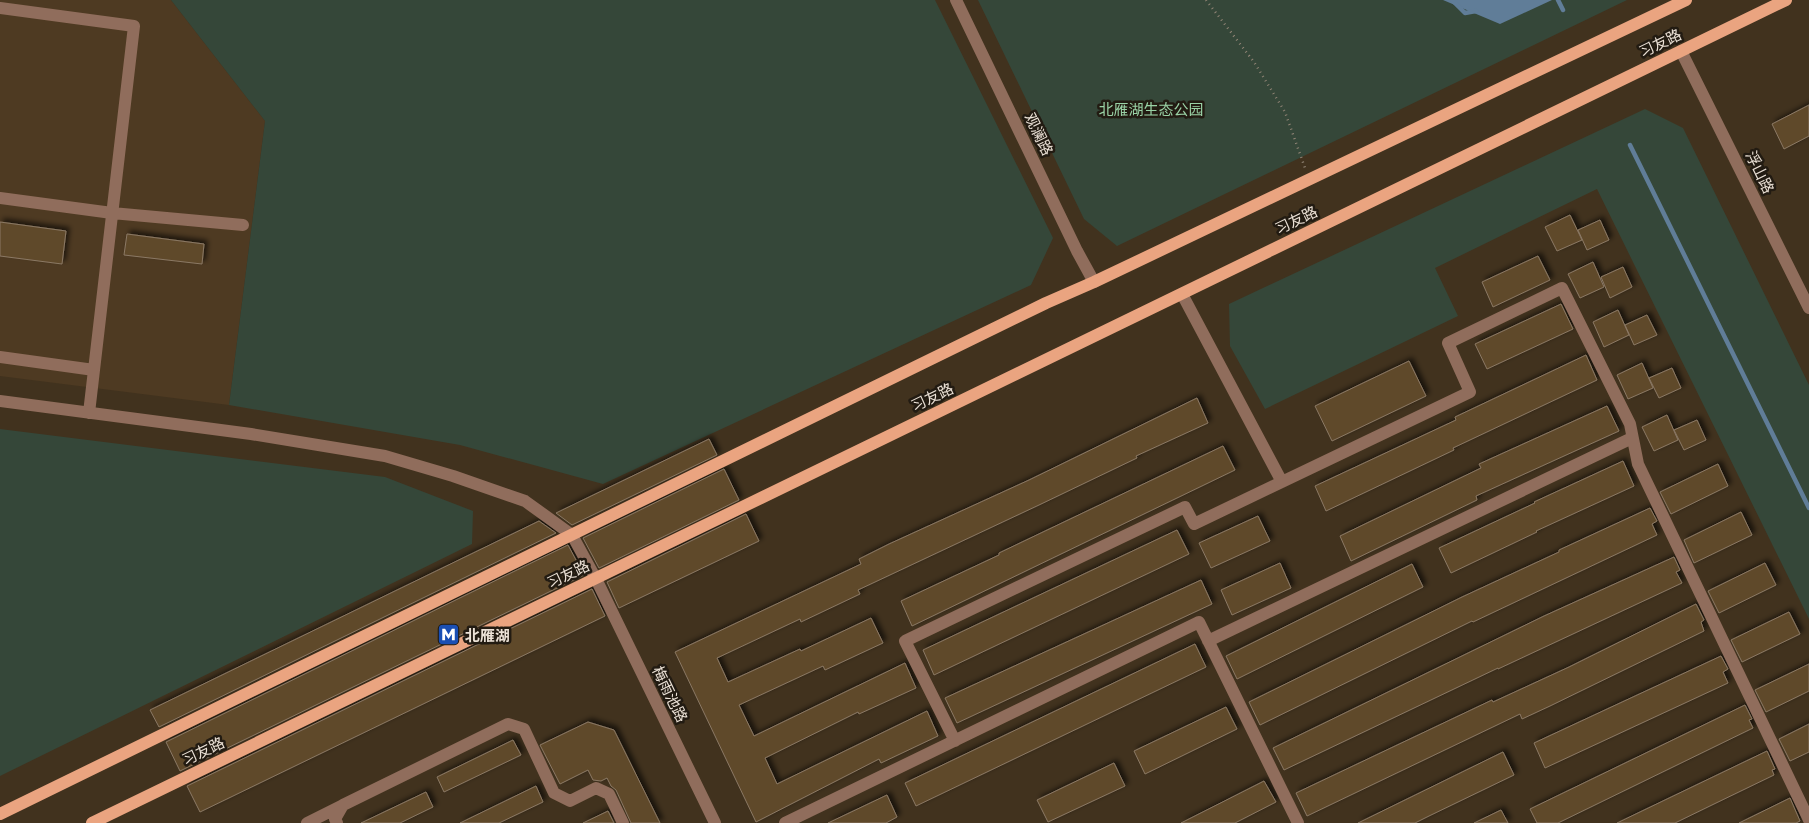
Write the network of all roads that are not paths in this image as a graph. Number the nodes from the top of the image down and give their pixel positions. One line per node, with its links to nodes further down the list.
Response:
1 (956, 0): 9 (street, 观澜路)
2 (1686, 0): 9 (main road, 习友路)
3 (1786, 0): 5 (main road, 习友路)
4 (0, 8): 7 (street)
5 (1682, 51): 10 (main road, 习友路); 11 (street, 浮山路)
6 (0, 198): 7 (street)
7 (112, 212): 8 (street); 13 (street)
8 (243, 225)
9 (1094, 282): 18 (main road, 习友路)
10 (1182, 294): 17 (street); 19 (main road, 习友路)
11 (1809, 308)
12 (0, 357): 13 (street)
13 (94, 370): 15 (street)
14 (0, 401): 15 (street)
15 (89, 413): 18 (street)
16 (1632, 438): 17 (street); 20 (street); 24 (street)
17 (1282, 482): 21 (street)
18 (572, 535): 19 (street, 梅雨池路); 23 (main road, 习友路)
19 (596, 579): 25 (main road, 习友路); 29 (street, 梅雨池路)
20 (1208, 641): 21 (street); 31 (street)
21 (955, 740): 30 (street)
22 (343, 806): 26 (street); 27 (street); 28 (street)
23 (0, 814)
24 (1809, 820)
25 (92, 823)
26 (307, 823)
27 (337, 823)
28 (623, 823)
29 (715, 823)
30 (785, 823)
31 (1298, 823)

